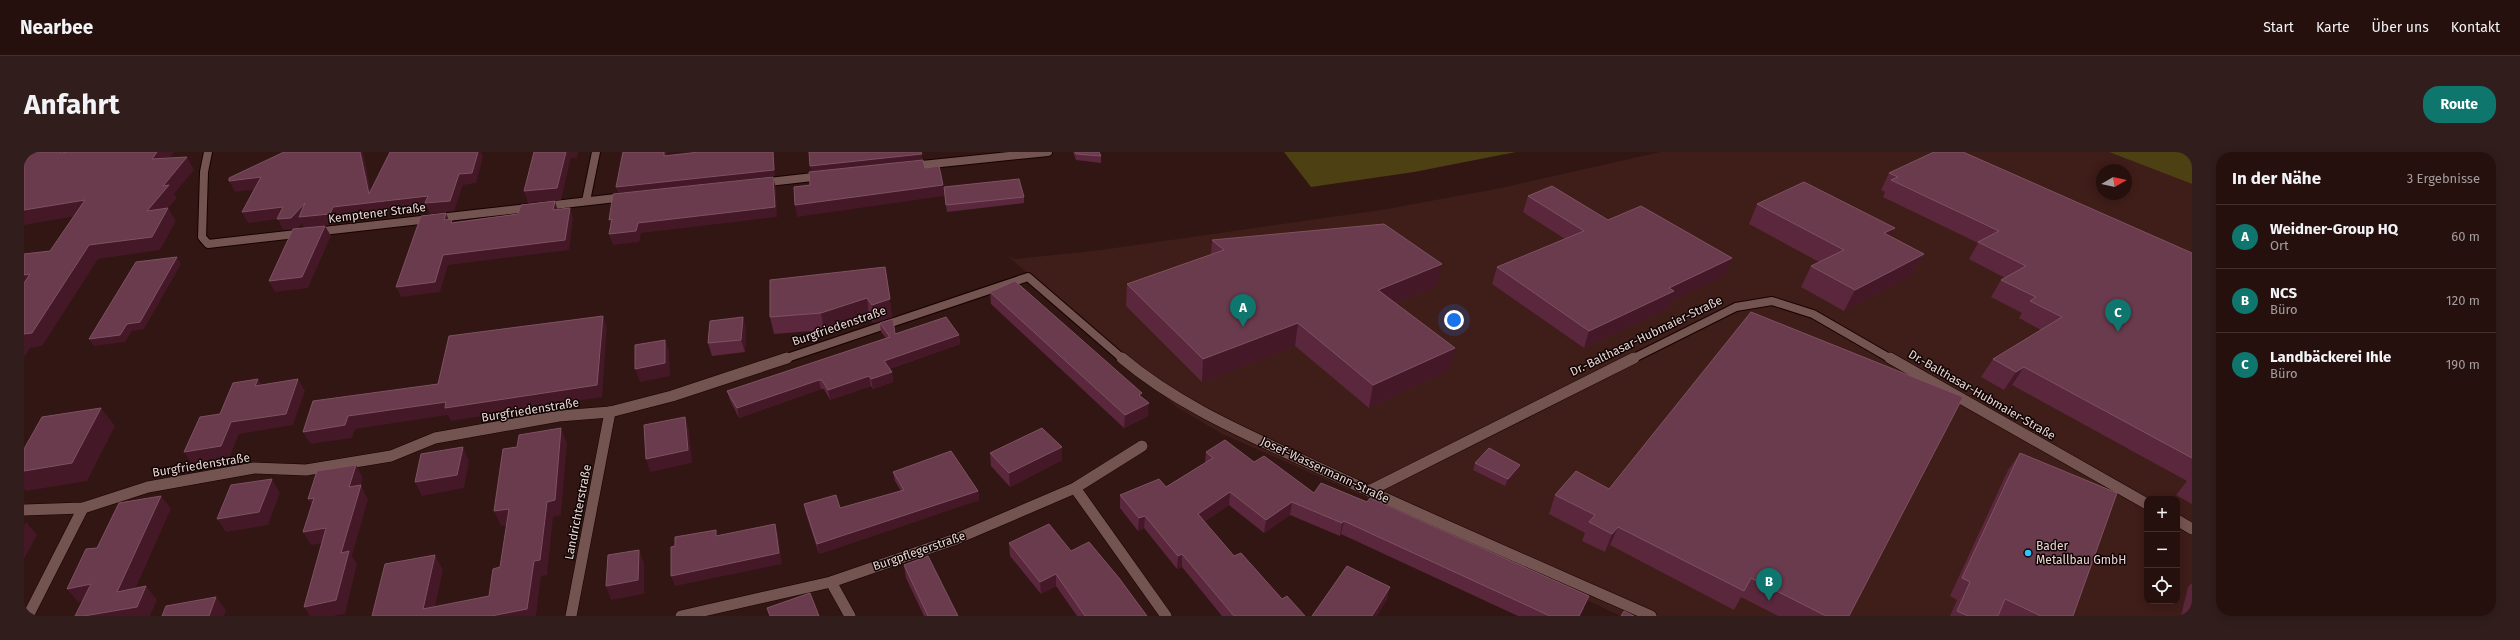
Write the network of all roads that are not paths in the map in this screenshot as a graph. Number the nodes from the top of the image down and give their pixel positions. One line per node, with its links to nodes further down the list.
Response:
1 (208, 152): 10 (street, Kemptener Straße)
2 (596, 152): 10 (street)
3 (944, 152): 5 (street)
4 (1048, 152): 5 (street)
5 (946, 163): 6 (street)
6 (900, 168)
7 (830, 175): 8 (street)
8 (752, 183)
9 (633, 196): 10 (street, Kemptener Straße)
10 (586, 201)
11 (1028, 277): 12 (street, Burgfriedenstraße); 15 (street, Josef-Wassermann-Straße)
12 (610, 412): 17 (street, Burgfriedenstraße); 23 (street, Landrichterstraße)
13 (1142, 446): 14 (street, Burgpflegerstraße)
14 (1075, 488): 21 (street, Burgpflegerstraße); 26 (street)
15 (1369, 491): 16 (street, Dr.-Balthasar-Hubmaier-Straße); 27 (street, Josef-Wassermann-Straße)
16 (2144, 502)
17 (83, 508): 18 (street, Burgfriedenstraße); 22 (street)
18 (24, 510)
19 (2180, 522): 20 (street)
20 (2192, 529)
21 (831, 582): 24 (street, Burgpflegerstraße); 25 (street)
22 (28, 616)
23 (572, 616)
24 (681, 616)
25 (850, 616)
26 (1166, 616)
27 (1651, 616)

